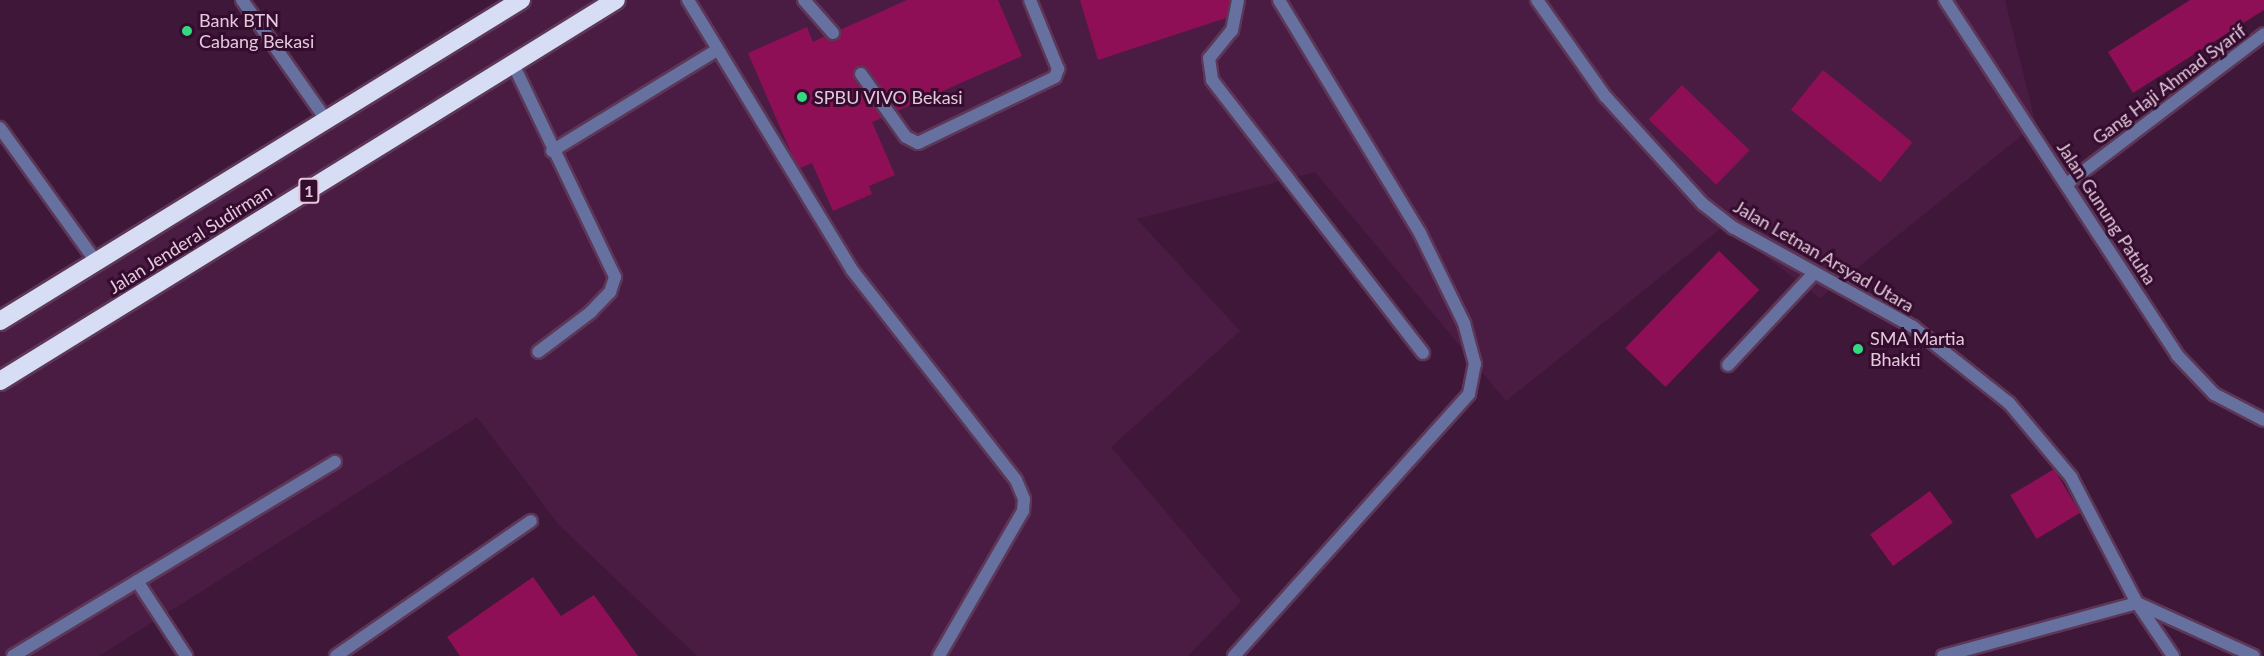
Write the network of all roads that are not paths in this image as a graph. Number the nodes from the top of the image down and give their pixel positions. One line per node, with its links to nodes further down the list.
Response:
1 (242, 0): 16 (street)
2 (521, 0): 16 (highway, Jalan Jenderal Sudirman)
3 (616, 0): 14 (highway, Jalan Jenderal Sudirman / 1)
4 (688, 0): 13 (street)
5 (804, 0): 11 (street)
6 (1030, 0): 15 (street)
7 (1238, 0): 24 (street)
8 (1279, 0): 36 (street)
9 (1537, 0): 21 (street, Jalan Letnan Arsyad Utara)
10 (1946, 0): 19 (street, Jalan Gunung Patuha)
11 (833, 33)
12 (2264, 34): 19 (street, Gang Haji Ahmad Syarif)
13 (717, 50): 18 (street); 35 (street)
14 (514, 66): 18 (street); 26 (highway, Jalan Jenderal Sudirman / 1)
15 (861, 74)
16 (327, 121): 20 (highway, Jalan Jenderal Sudirman)
17 (0, 128): 20 (street)
18 (552, 151): 23 (street)
19 (2068, 183): 27 (street, Jalan Gunung Patuha)
20 (97, 263): 22 (highway, Jalan Jenderal Sudirman)
21 (1814, 273): 25 (street); 31 (street, Jalan Letnan Arsyad Utara)
22 (0, 321)
23 (538, 352)
24 (1422, 352)
25 (1728, 365)
26 (0, 381)
27 (2264, 420)
28 (335, 462): 30 (street)
29 (531, 521): 34 (street)
30 (137, 581): 32 (street); 33 (street)
31 (2137, 603): 37 (street); 38 (street, Jalan Letnan Arsyad Utara); 39 (street)
32 (13, 656)
33 (186, 656)
34 (336, 656)
35 (939, 656)
36 (1234, 656)
37 (1943, 656)
38 (2173, 656)
39 (2254, 656)

